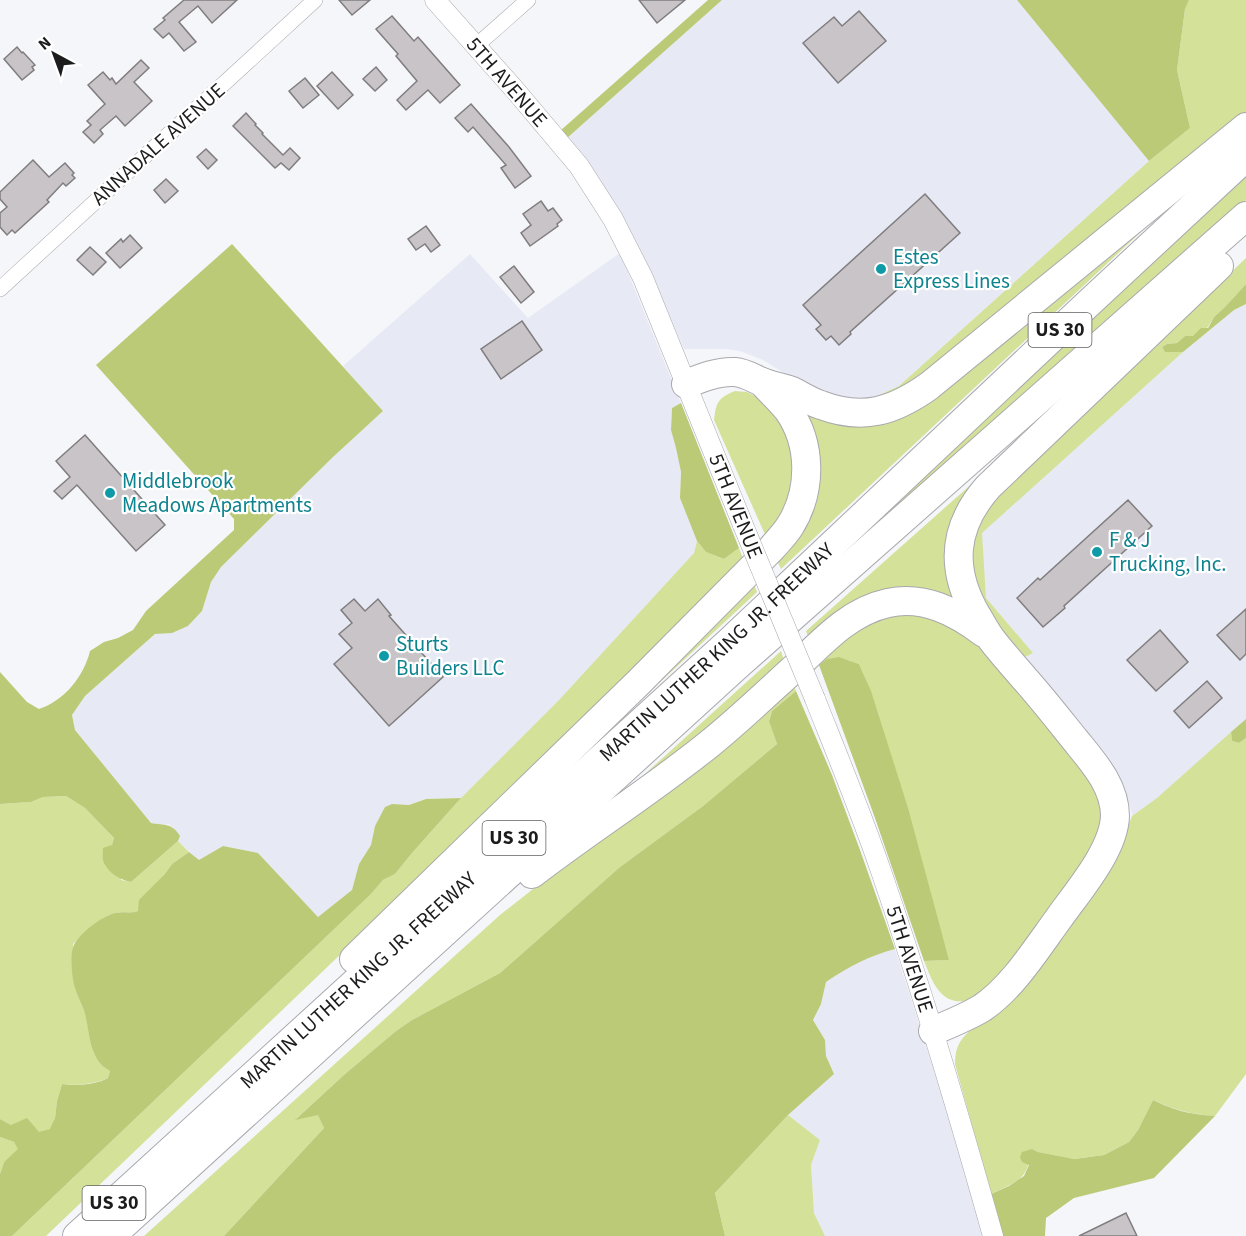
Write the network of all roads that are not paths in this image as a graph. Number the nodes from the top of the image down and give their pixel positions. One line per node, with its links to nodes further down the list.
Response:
1 (315, 0): 9 (street, ANNADALE AVENUE)
2 (435, 0): 4 (street, 5TH AVENUE)
3 (528, 0): 4 (street)
4 (476, 46): 11 (street, 5TH AVENUE)
5 (1246, 127): 10 (highway)
6 (1246, 157): 15 (highway, MARTIN LUTHER KING JR. FREEWAY / US 30)
7 (1246, 216): 14 (highway, MARTIN LUTHER KING JR. FREEWAY / US 30)
8 (1246, 240): 12 (highway)
9 (0, 289)
10 (762, 382): 11 (highway); 15 (highway)
11 (686, 384): 13 (street, 5TH AVENUE, bridge)
12 (990, 638): 13 (highway); 14 (highway)
13 (933, 1031): 18 (street, 5TH AVENUE)
14 (261, 1099): 17 (highway, MARTIN LUTHER KING JR. FREEWAY / US 30)
15 (150, 1169): 16 (highway, MARTIN LUTHER KING JR. FREEWAY / US 30)
16 (77, 1236)
17 (111, 1236)
18 (993, 1236)

